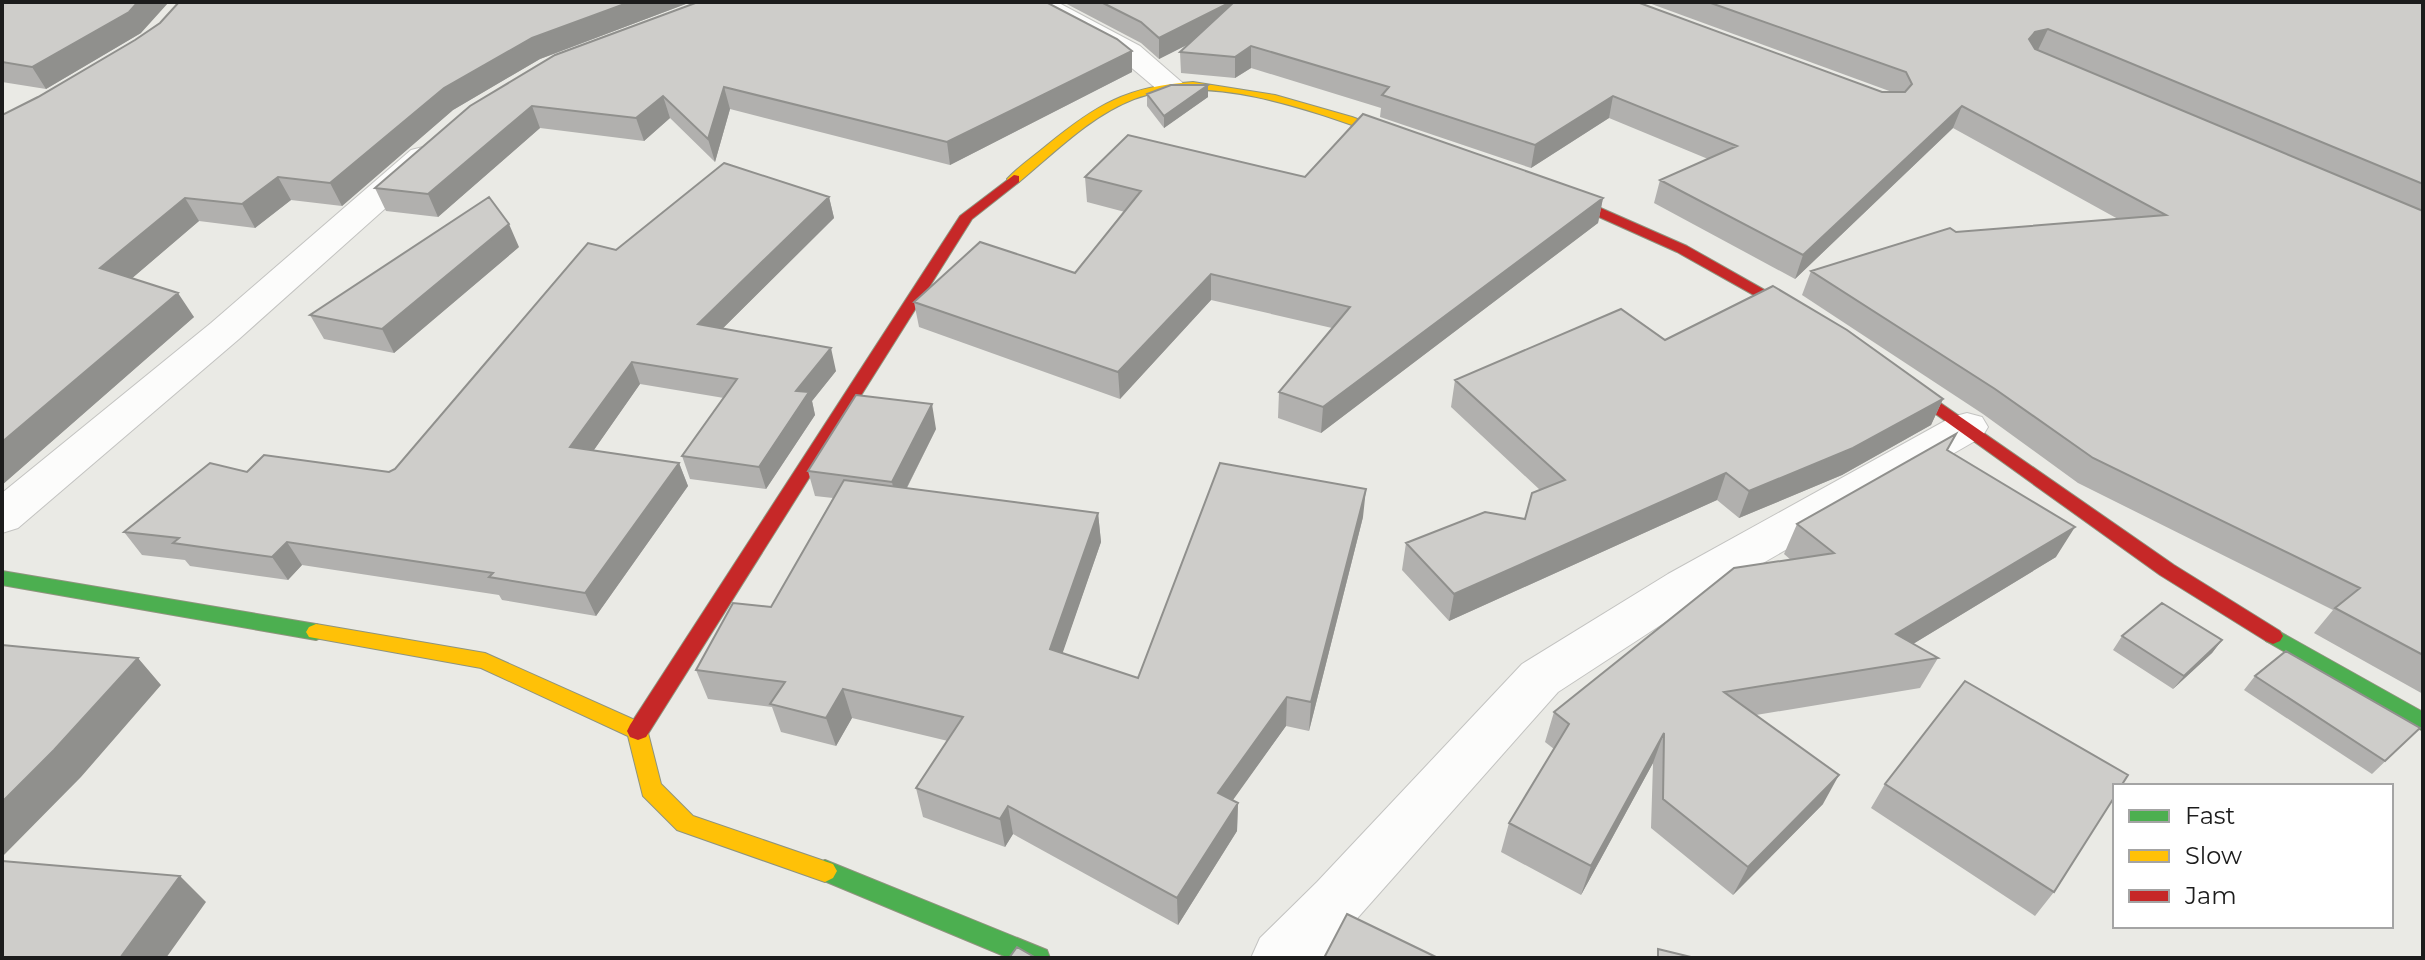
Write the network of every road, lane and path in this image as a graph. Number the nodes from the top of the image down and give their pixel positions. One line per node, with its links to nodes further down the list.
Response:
1 (1036, 2): 2 (street)
2 (1170, 85): 4 (street); 12 (street)
3 (443, 139): 9 (street)
4 (1428, 146)
5 (1525, 180): 6 (street)
6 (1825, 329)
7 (1877, 364): 8 (street)
8 (1967, 427): 11 (street); 14 (street)
9 (2, 517)
10 (2, 578): 12 (street)
11 (2423, 722)
12 (638, 731): 13 (street)
13 (1038, 958)
14 (1281, 958)

